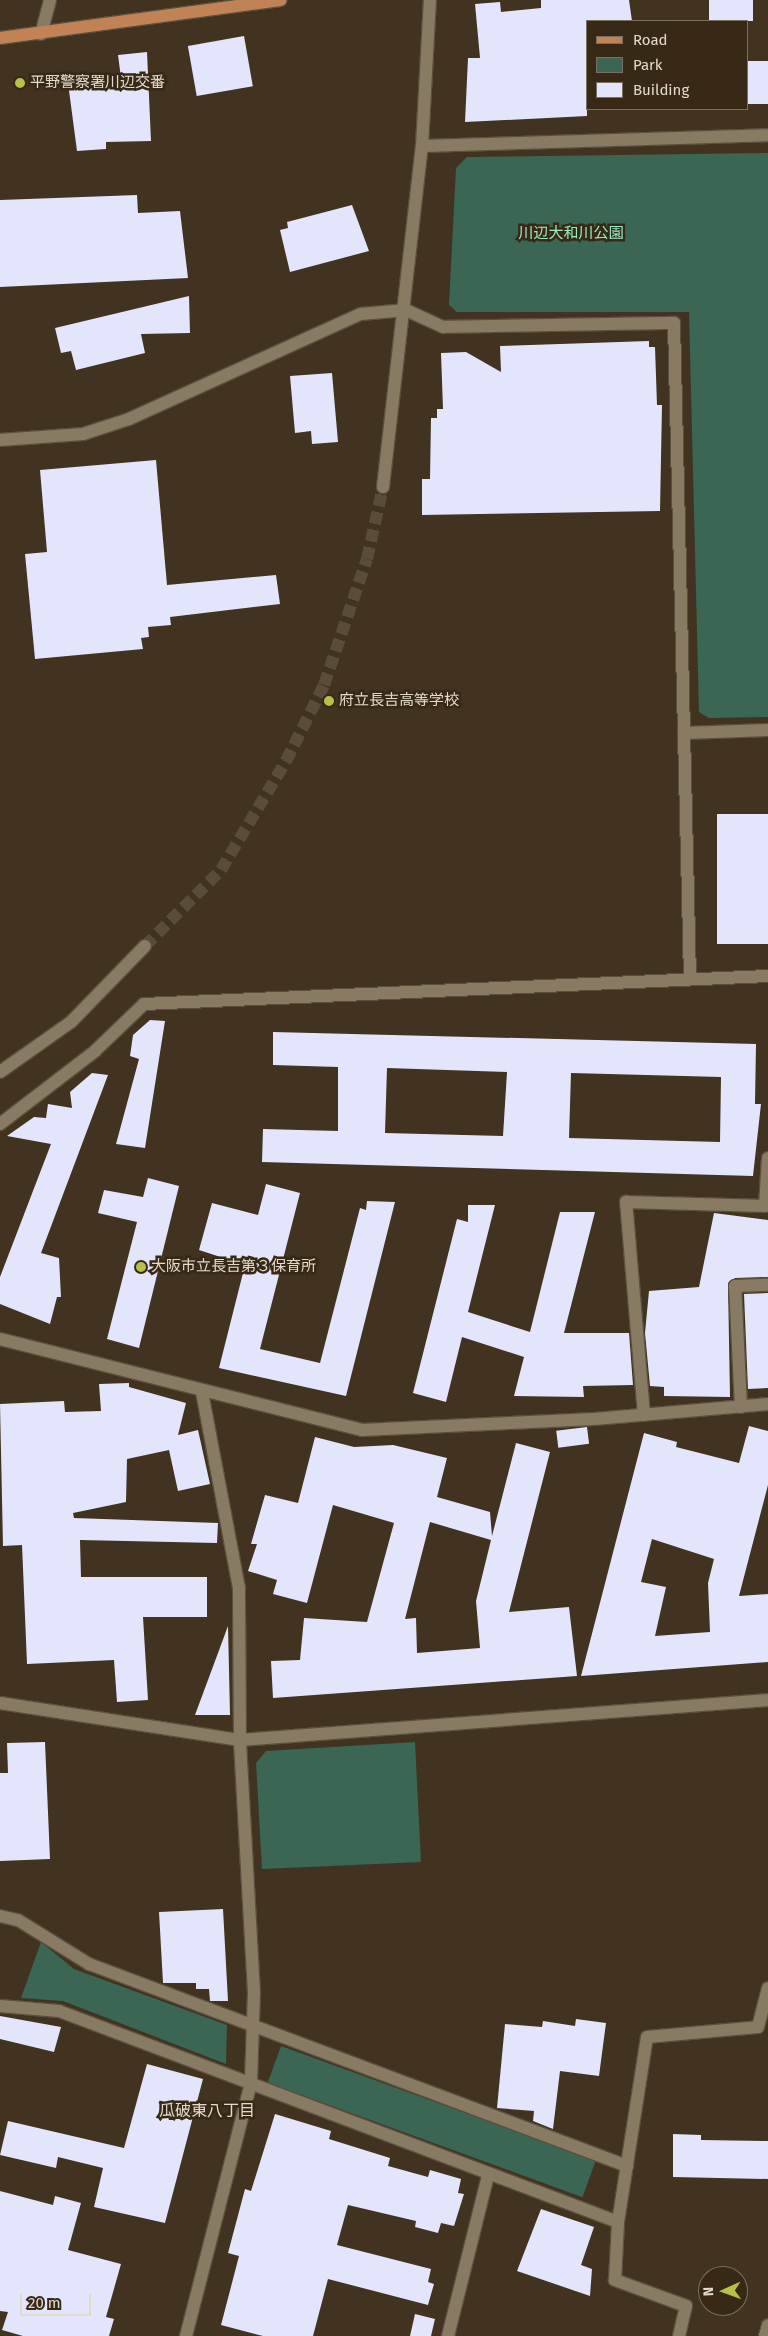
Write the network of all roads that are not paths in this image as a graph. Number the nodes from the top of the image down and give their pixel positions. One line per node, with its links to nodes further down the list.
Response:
1 (50, 0): 5 (street)
2 (280, 0): 4 (main road)
3 (430, 0): 8 (street)
4 (219, 5): 5 (main road)
5 (41, 34): 6 (main road)
6 (0, 38)
7 (768, 135): 8 (street)
8 (422, 146): 9 (street)
9 (406, 310): 10 (street); 11 (street); 13 (street)
10 (0, 440)
11 (383, 487)
12 (768, 730): 13 (street)
13 (684, 733): 16 (street)
14 (146, 946): 17 (street)
15 (768, 976): 16 (street)
16 (690, 978): 18 (street)
17 (0, 1072)
18 (0, 1124)
19 (768, 1158): 25 (street)
20 (768, 1285): 24 (street)
21 (0, 1339): 22 (street)
22 (202, 1393): 25 (street); 28 (street)
23 (768, 1404): 24 (street)
24 (741, 1407): 25 (street)
25 (644, 1415)
26 (768, 1700): 28 (street)
27 (0, 1703): 28 (street)
28 (240, 1740): 32 (street)
29 (0, 1916): 32 (street)
30 (768, 1988): 34 (street)
31 (0, 2006): 33 (street)
32 (252, 2023): 33 (street); 34 (street)
33 (251, 2082): 35 (street); 38 (street)
34 (627, 2166): 36 (street)
35 (488, 2175): 36 (street); 39 (street)
36 (618, 2222): 40 (street)
37 (768, 2325): 41 (street)
38 (186, 2336)
39 (448, 2336)
40 (679, 2336)
41 (765, 2336)

